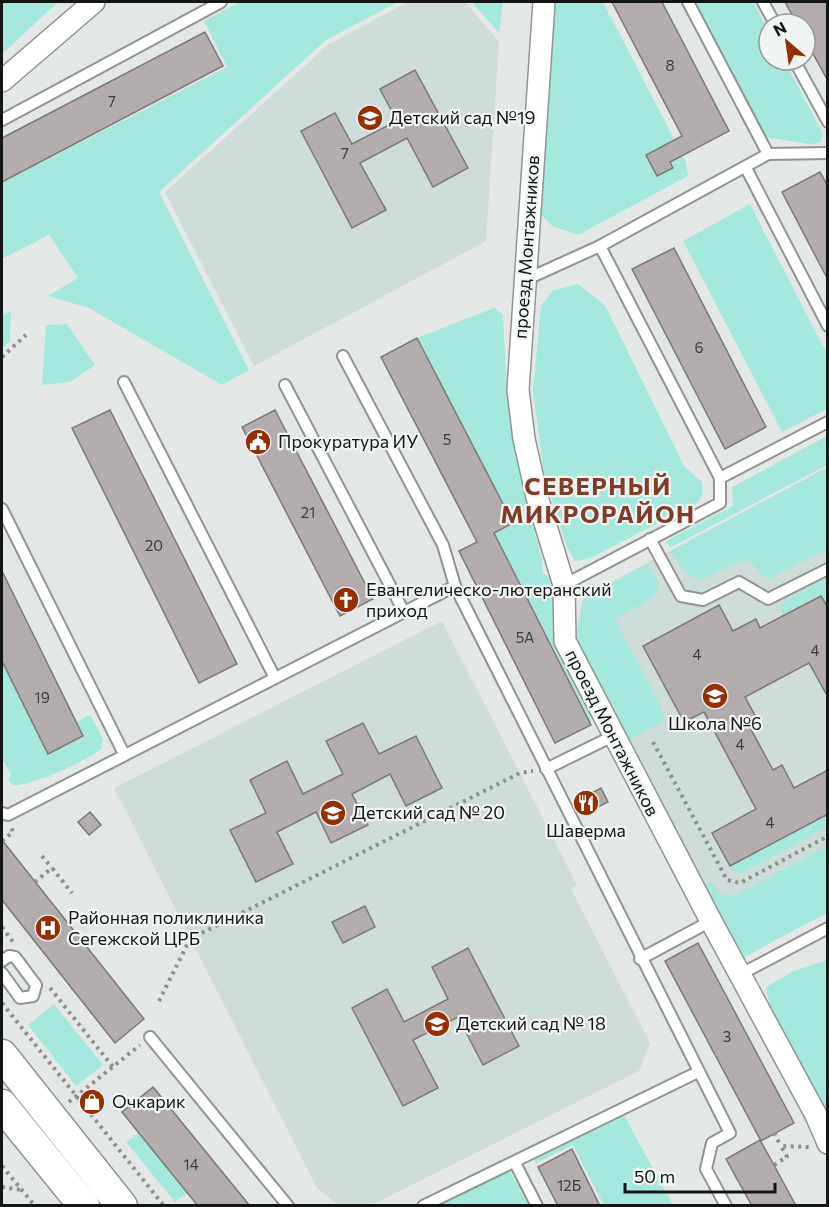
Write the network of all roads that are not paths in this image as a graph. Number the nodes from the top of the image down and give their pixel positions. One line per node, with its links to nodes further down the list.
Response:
1 (94, 2): 6 (street)
2 (221, 2): 7 (lane)
3 (544, 2): 13 (street, проезд Монтажников)
4 (688, 2): 10 (lane)
5 (801, 72): 8 (lane)
6 (2, 81)
7 (2, 120)
8 (828, 122)
9 (828, 153): 10 (lane)
10 (768, 154): 11 (lane)
11 (746, 168): 12 (lane); 14 (lane)
12 (600, 246): 13 (lane); 19 (lane)
13 (525, 280): 23 (street, проезд Монтажников)
14 (828, 326)
15 (343, 356): 24 (lane)
16 (124, 382): 26 (lane)
17 (285, 385): 25 (lane)
18 (828, 422): 19 (lane)
19 (720, 478): 21 (lane)
20 (2, 509): 28 (lane)
21 (651, 539): 22 (lane); 23 (lane)
22 (828, 568)
23 (564, 585): 27 (street, проезд Монтажников)
24 (455, 586): 25 (lane); 29 (lane)
25 (404, 612): 26 (lane)
26 (275, 678): 28 (lane)
27 (613, 736): 29 (lane); 31 (street, проезд Монтажников)
28 (124, 754): 30 (lane)
29 (546, 770): 33 (lane)
30 (2, 813)
31 (711, 921): 33 (lane); 36 (street, проезд Монтажников)
32 (828, 928): 36 (lane)
33 (640, 959): 40 (lane)
34 (2, 961): 37 (lane)
35 (2, 974): 37 (lane)
36 (739, 975): 42 (street, проезд Монтажников)
37 (6, 987)
38 (150, 1037): 46 (lane)
39 (2, 1055): 45 (street)
40 (698, 1072): 43 (lane); 49 (lane)
41 (2, 1105): 44 (street)
42 (822, 1145)
43 (515, 1163): 47 (lane); 48 (lane)
44 (84, 1206)
45 (122, 1206)
46 (288, 1206)
47 (423, 1206)
48 (537, 1206)
49 (726, 1206)

